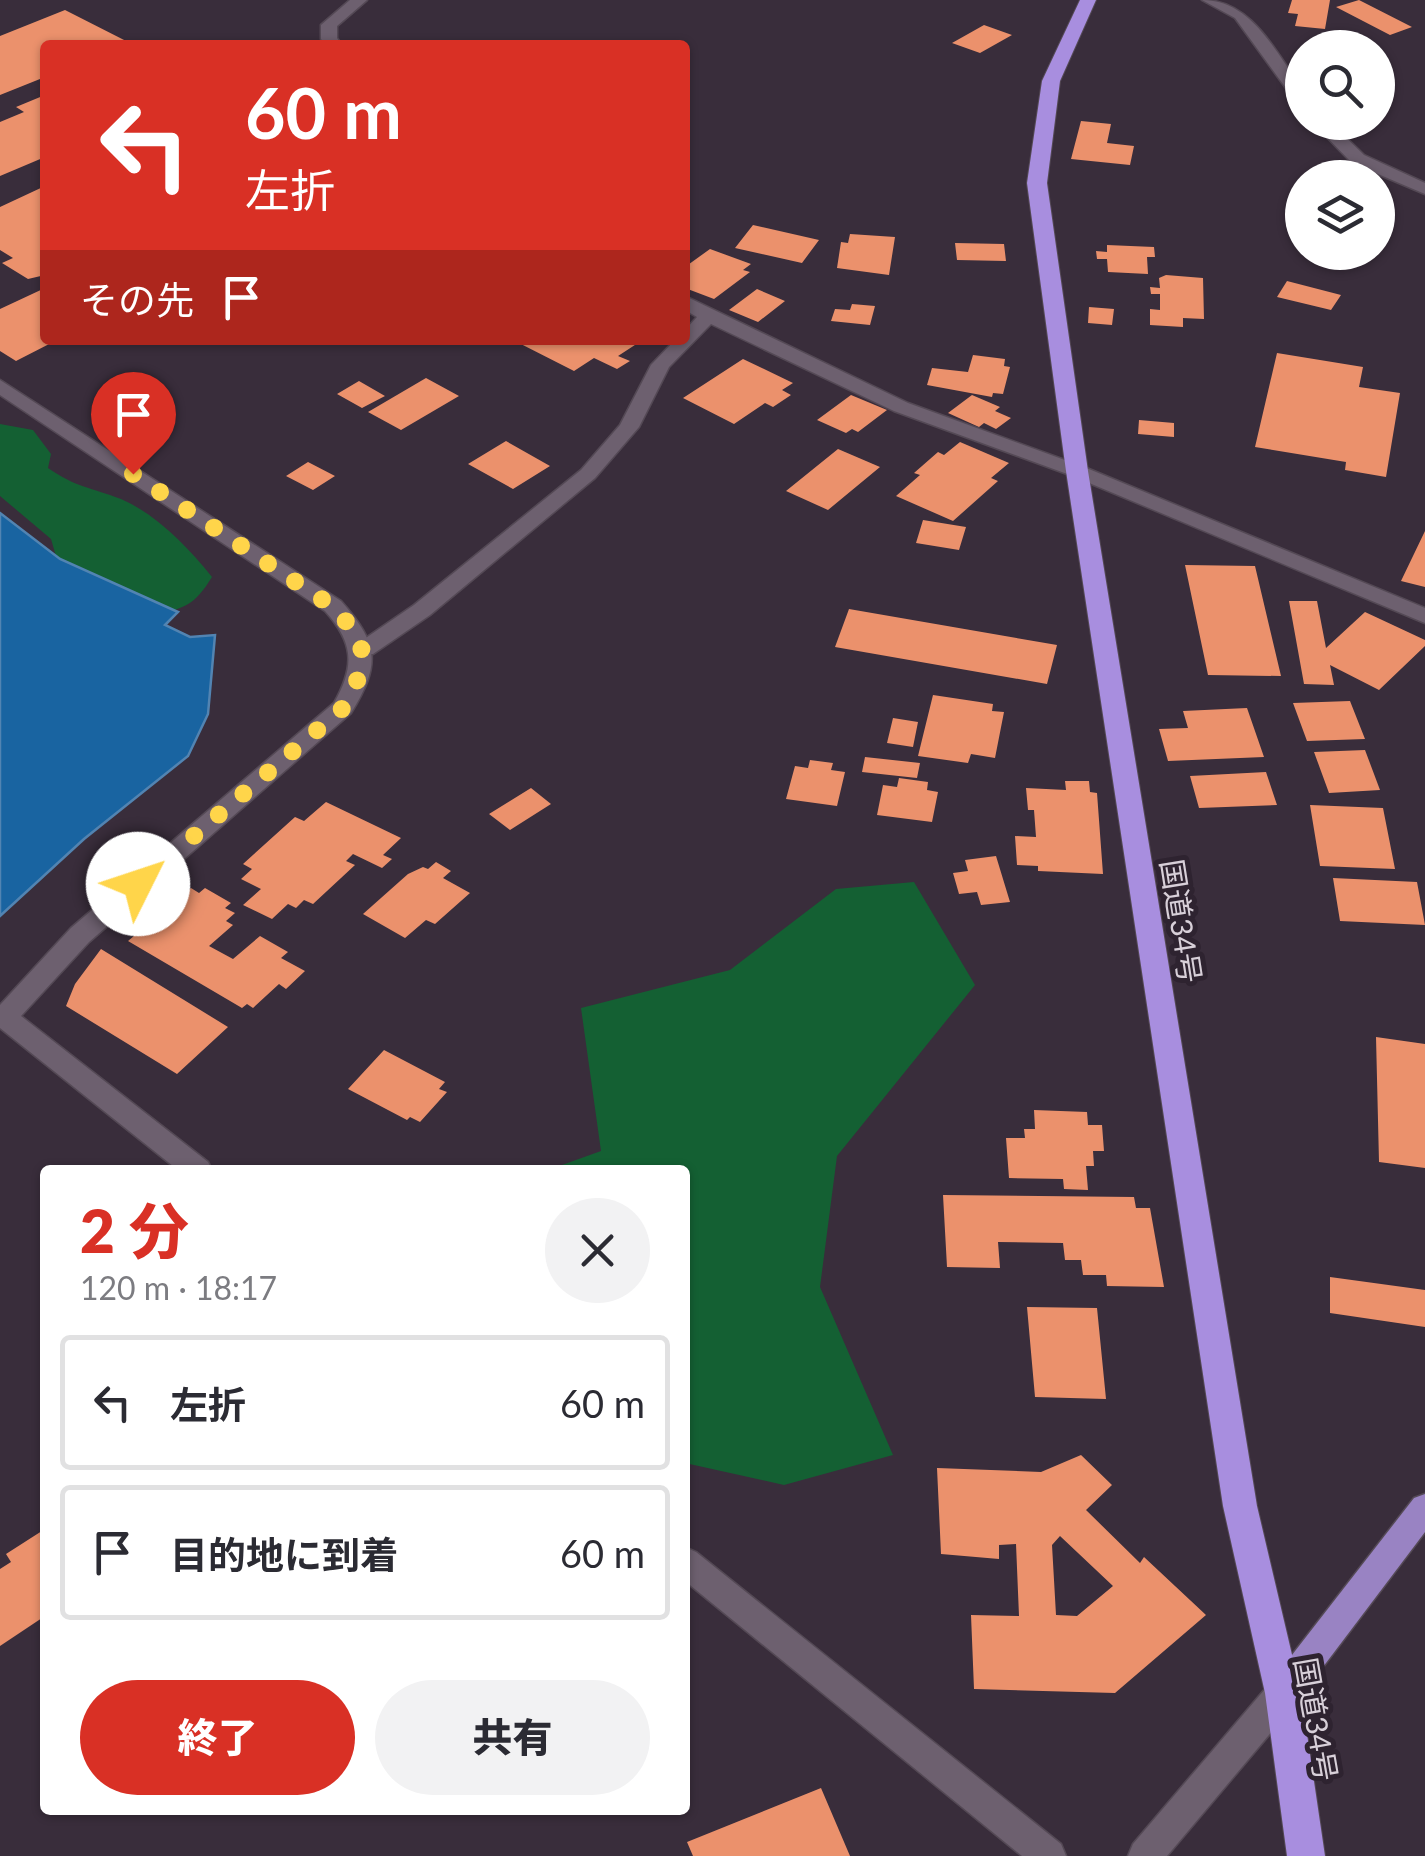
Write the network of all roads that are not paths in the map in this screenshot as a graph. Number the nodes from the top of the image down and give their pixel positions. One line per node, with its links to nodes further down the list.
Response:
1 (359, 0): 4 (street)
2 (1088, 0): 13 (highway, 国道34号)
3 (1210, 0): 5 (street)
4 (330, 40)
5 (1285, 76)
6 (1334, 140): 7 (street)
7 (1425, 189)
8 (690, 305): 9 (street)
9 (709, 316): 10 (street); 13 (street)
10 (690, 335)
11 (681, 345): 15 (street)
12 (0, 386): 15 (street)
13 (1078, 471): 14 (street); 20 (highway, 国道34号)
14 (1425, 616)
15 (364, 649): 16 (street)
16 (1, 1018): 17 (street)
17 (192, 1165)
18 (1425, 1508): 20 (main road)
19 (690, 1566): 21 (street)
20 (1282, 1693): 22 (street); 23 (highway, 国道34号)
21 (1049, 1856)
22 (1145, 1856)
23 (1306, 1856)

